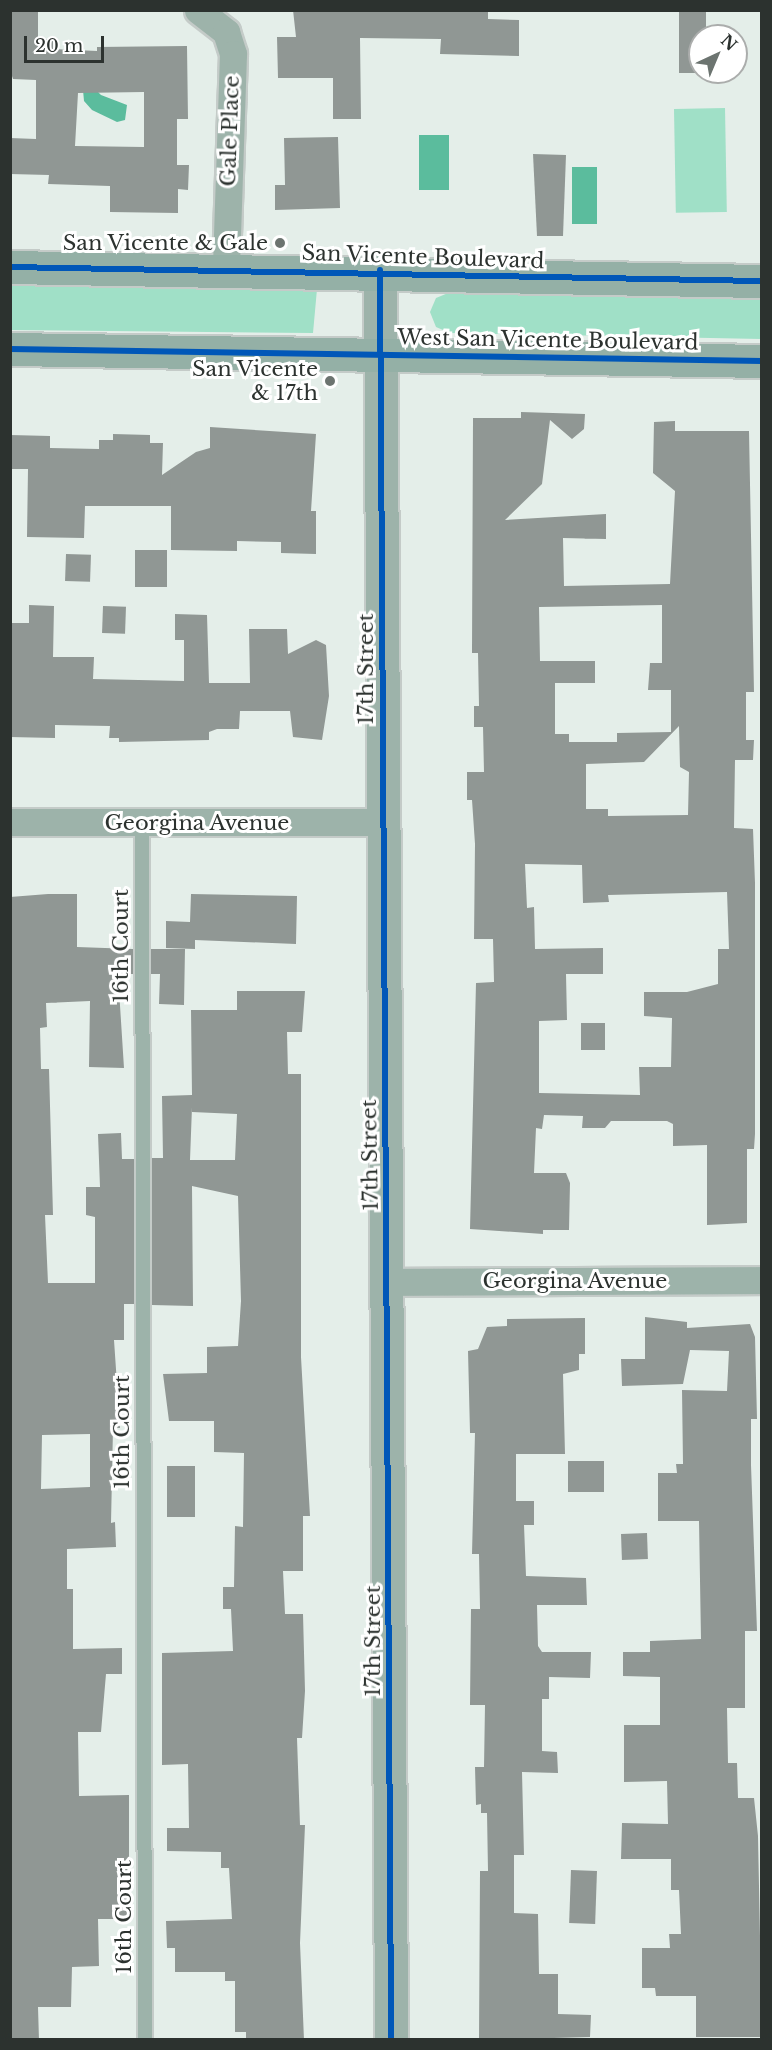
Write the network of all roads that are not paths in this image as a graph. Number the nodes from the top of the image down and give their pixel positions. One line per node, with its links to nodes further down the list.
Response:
1 (198, 10): 3 (street, Gale Place)
2 (10, 267): 3 (main road, San Vicente Boulevard)
3 (226, 267): 4 (main road, San Vicente Boulevard)
4 (380, 270): 5 (main road, San Vicente Boulevard); 7 (street, 17th Street)
5 (762, 281)
6 (10, 349): 7 (main road, West San Vicente Boulevard)
7 (381, 352): 8 (main road, West San Vicente Boulevard); 10 (street, 17th Street)
8 (762, 361)
9 (10, 822): 11 (street, Georgina Avenue)
10 (383, 822): 11 (street, Georgina Avenue); 13 (street, 17th Street)
11 (142, 823): 14 (lane, 16th Court)
12 (762, 1280): 13 (street, Georgina Avenue)
13 (388, 1282): 15 (street, 17th Street)
14 (145, 2040)
15 (391, 2040)

